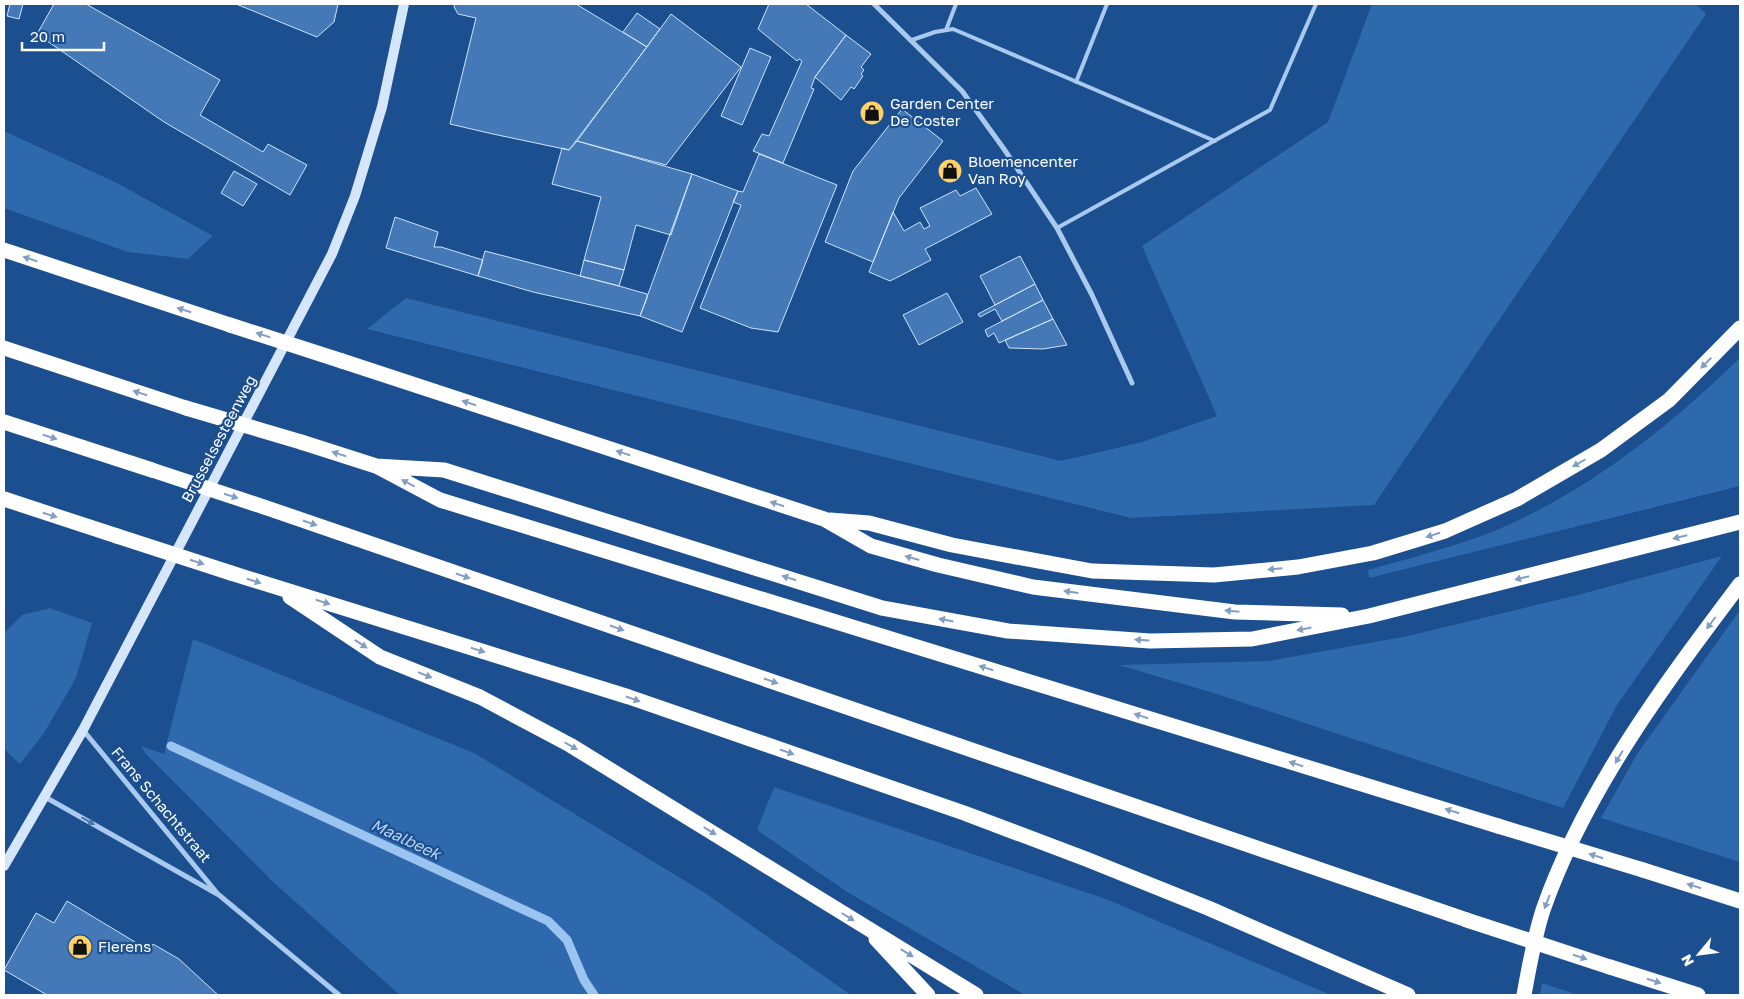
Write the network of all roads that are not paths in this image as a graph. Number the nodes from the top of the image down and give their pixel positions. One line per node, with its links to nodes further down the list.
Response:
1 (404, 4): 23 (street, Brusselsesteenweg)
2 (874, 4): 7 (street)
3 (956, 4): 6 (lane)
4 (1106, 4): 8 (lane)
5 (1316, 4): 9 (lane)
6 (946, 30): 7 (lane); 8 (lane)
7 (912, 40): 10 (street)
8 (1076, 82): 9 (lane)
9 (1214, 141): 10 (lane)
10 (1057, 228): 14 (street)
11 (4, 250): 18 (highway, one-way to 11, bridge)
12 (1740, 328): 18 (highway, one-way to 18)
13 (4, 348): 16 (highway, one-way to 13, bridge)
14 (1132, 382)
15 (4, 422): 34 (highway, one-way to 34, bridge)
16 (376, 466): 22 (highway, one-way to 16); 27 (highway, one-way to 16, bridge)
17 (4, 500): 21 (highway, one-way to 21, bridge)
18 (824, 519): 22 (highway, one-way to 18)
19 (1734, 523): 22 (highway, one-way to 22)
20 (1740, 584): 33 (highway, one-way to 33)
21 (276, 588): 28 (highway, one-way to 28); 32 (highway, one-way to 32)
22 (1368, 616)
23 (83, 730): 24 (street, Brusselsesteenweg); 26 (street, Frans Schachtstraat)
24 (45, 797): 25 (street, Brusselsesteenweg); 26 (street, Frans Schachtstraat, one-way to 26)
25 (4, 866)
26 (219, 895): 29 (street, Frans Schachtstraat)
27 (1740, 901)
28 (865, 927): 30 (highway); 31 (highway, one-way to 31)
29 (339, 995)
30 (928, 995)
31 (976, 995)
32 (1408, 995)
33 (1524, 995)
34 (1698, 995)

